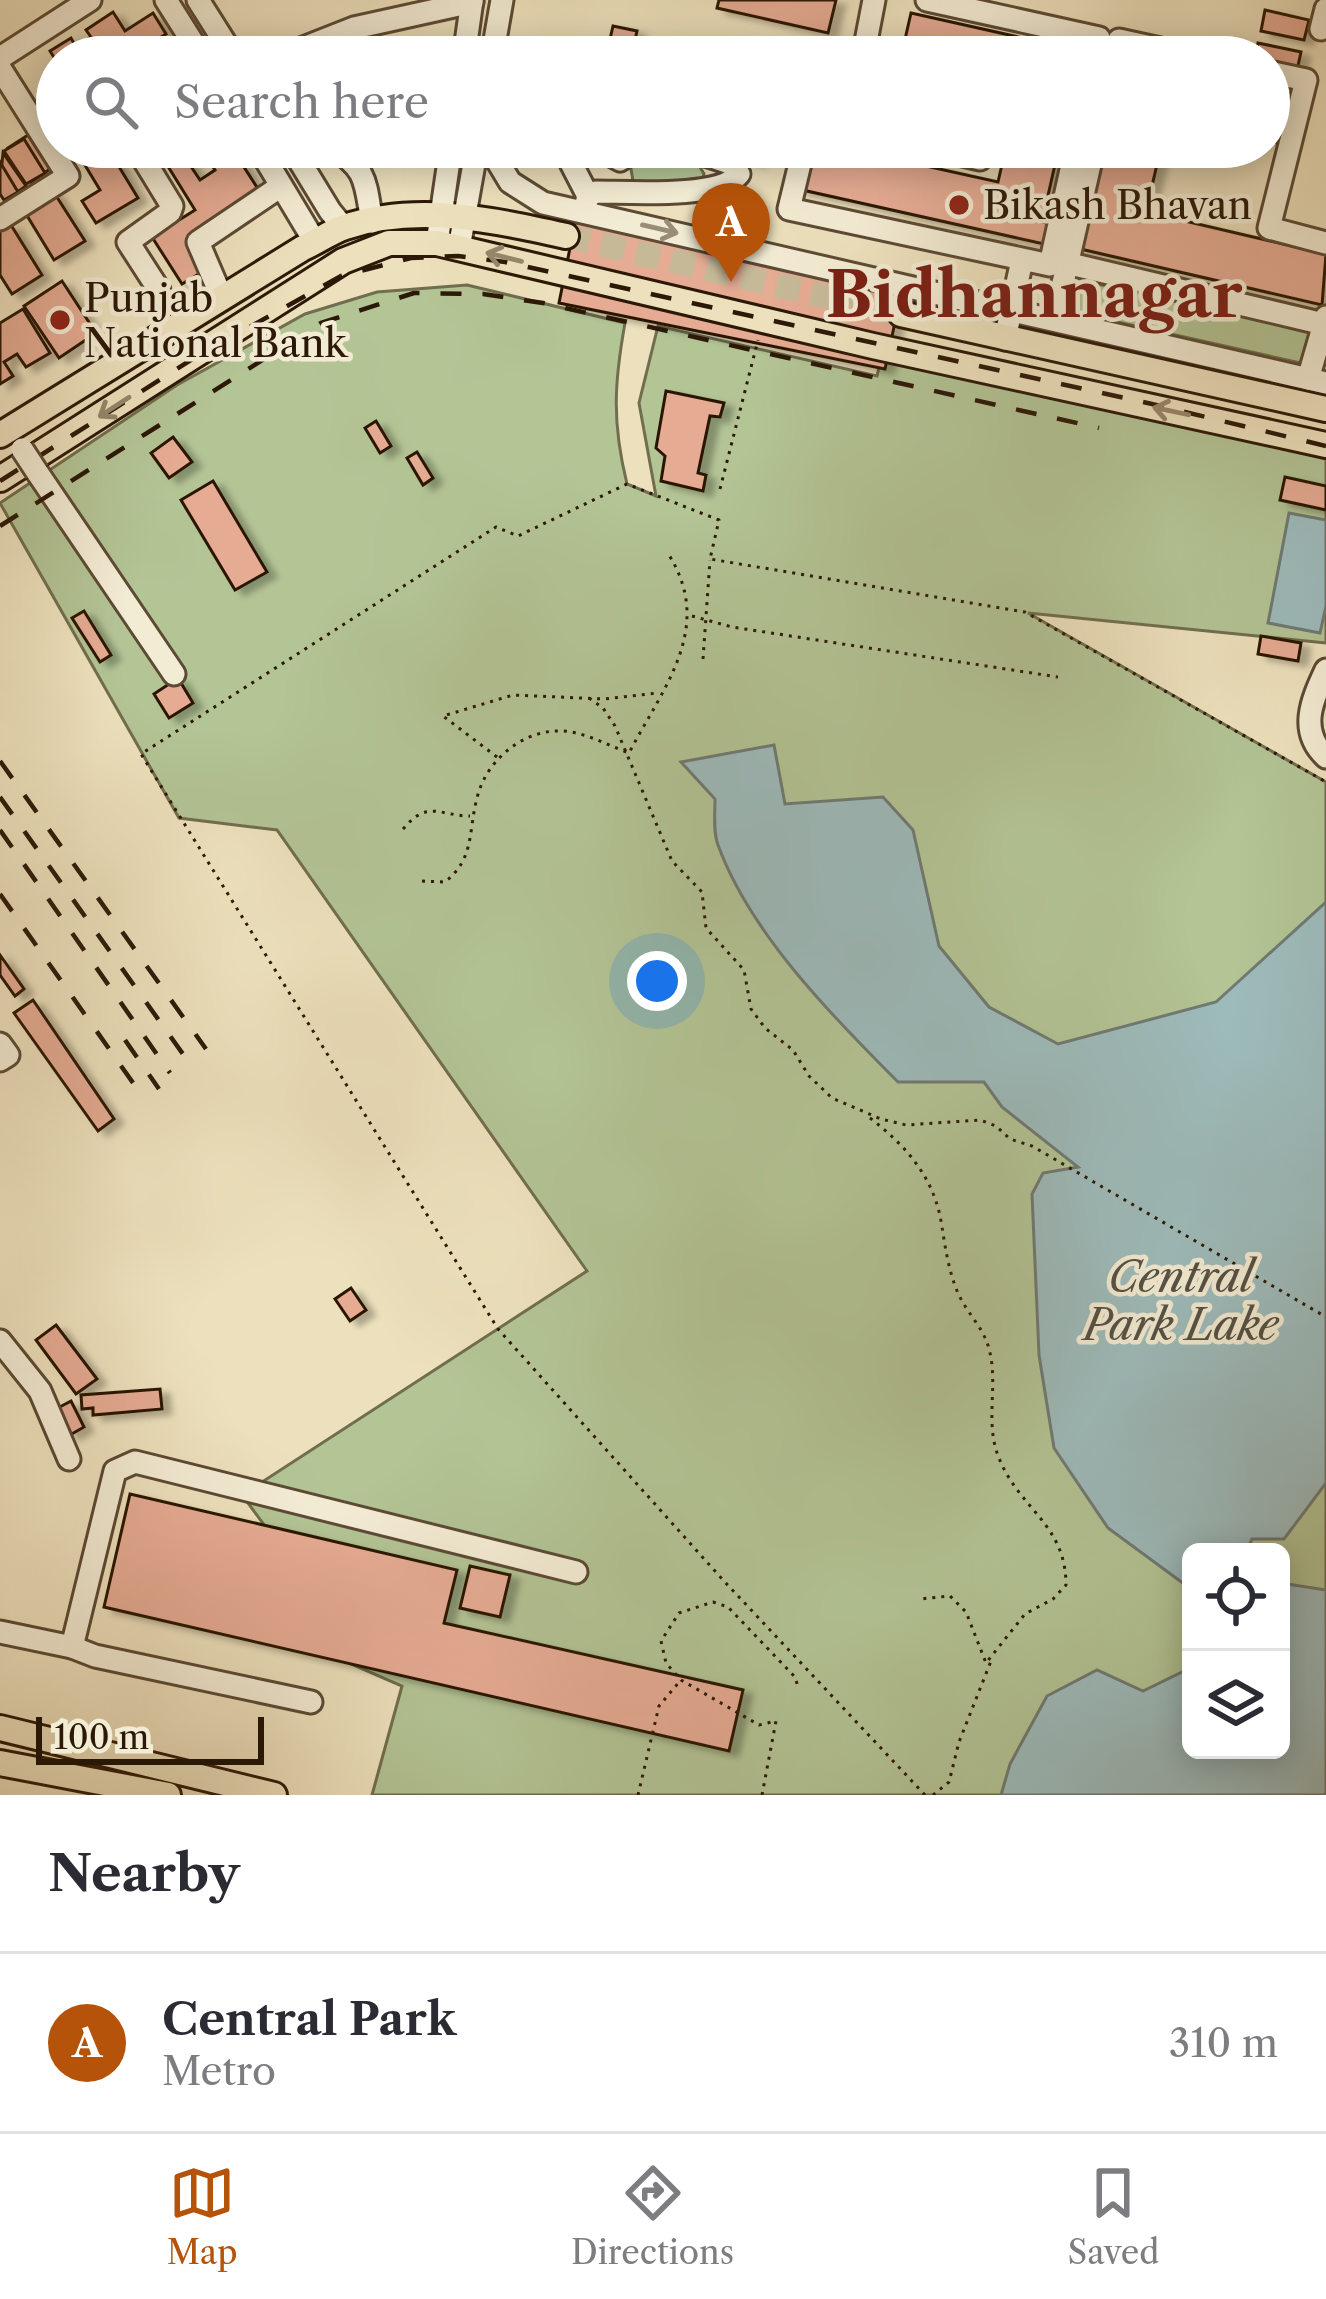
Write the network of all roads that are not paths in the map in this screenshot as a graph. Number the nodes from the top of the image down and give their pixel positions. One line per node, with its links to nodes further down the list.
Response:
1 (90, 0): 15 (street)
2 (198, 0): 9 (street)
3 (502, 0): 12 (street)
4 (874, 0): 13 (street)
5 (927, 0): 14 (street)
6 (168, 1): 8 (street)
7 (472, 1): 10 (street); 11 (street)
8 (189, 36)
9 (221, 36)
10 (334, 36)
11 (467, 36)
12 (496, 36)
13 (867, 36)
14 (1090, 36)
15 (0, 58)
16 (0, 68): 18 (street)
17 (1290, 77): 19 (street)
18 (36, 125)
19 (1290, 144)
20 (63, 168): 40 (street)
21 (149, 168): 49 (street)
22 (270, 168): 35 (street)
23 (304, 168): 42 (street)
24 (360, 168): 41 (street)
25 (448, 168): 38 (street)
26 (474, 168): 39 (street)
27 (502, 168): 37 (street)
28 (573, 168): 37 (street)
29 (622, 168): 36 (street)
30 (735, 168): 36 (street)
31 (799, 168): 47 (street)
32 (1071, 168): 47 (street)
33 (1089, 168): 48 (street)
34 (1284, 168): 45 (street)
35 (281, 186): 44 (street); 50 (street)
36 (613, 192): 37 (street)
37 (586, 204): 51 (street, one-way to 51)
38 (440, 214): 39 (main road); 41 (main road); 46 (street)
39 (466, 218): 43 (main road); 46 (street)
40 (0, 219)
41 (372, 222): 42 (main road)
42 (344, 228): 44 (main road)
43 (566, 236)
44 (315, 242): 50 (main road)
45 (1326, 243)
46 (448, 245): 59 (main road, one-way to 46); 62 (main road, one-way to 62)
47 (1022, 260): 51 (street)
48 (1066, 263): 53 (street); 54 (street)
49 (159, 290)
50 (221, 298): 60 (main road)
51 (1011, 308): 53 (street); 55 (street)
52 (901, 314): 55 (main road)
53 (1055, 318): 56 (street)
54 (1325, 321): 56 (street)
55 (1005, 339): 57 (main road)
56 (1317, 381)
57 (1240, 390): 58 (main road); 59 (main road)
58 (1326, 409)
59 (1233, 425): 61 (main road)
60 (7, 436): 64 (street, bridge)
61 (1326, 445)
62 (0, 479)
63 (1326, 670): 65 (street)
64 (173, 674)
65 (1326, 757)
66 (0, 1044): 67 (street)
67 (0, 1060)
68 (0, 1341): 69 (street)
69 (69, 1459)
70 (576, 1572): 72 (street)
71 (0, 1632): 72 (street)
72 (72, 1647): 73 (street)
73 (311, 1702)
74 (0, 1728): 76 (main road)
75 (0, 1762): 77 (main road)
76 (237, 1790): 79 (main road)
77 (133, 1791): 78 (main road)
78 (168, 1795)
79 (274, 1795)

